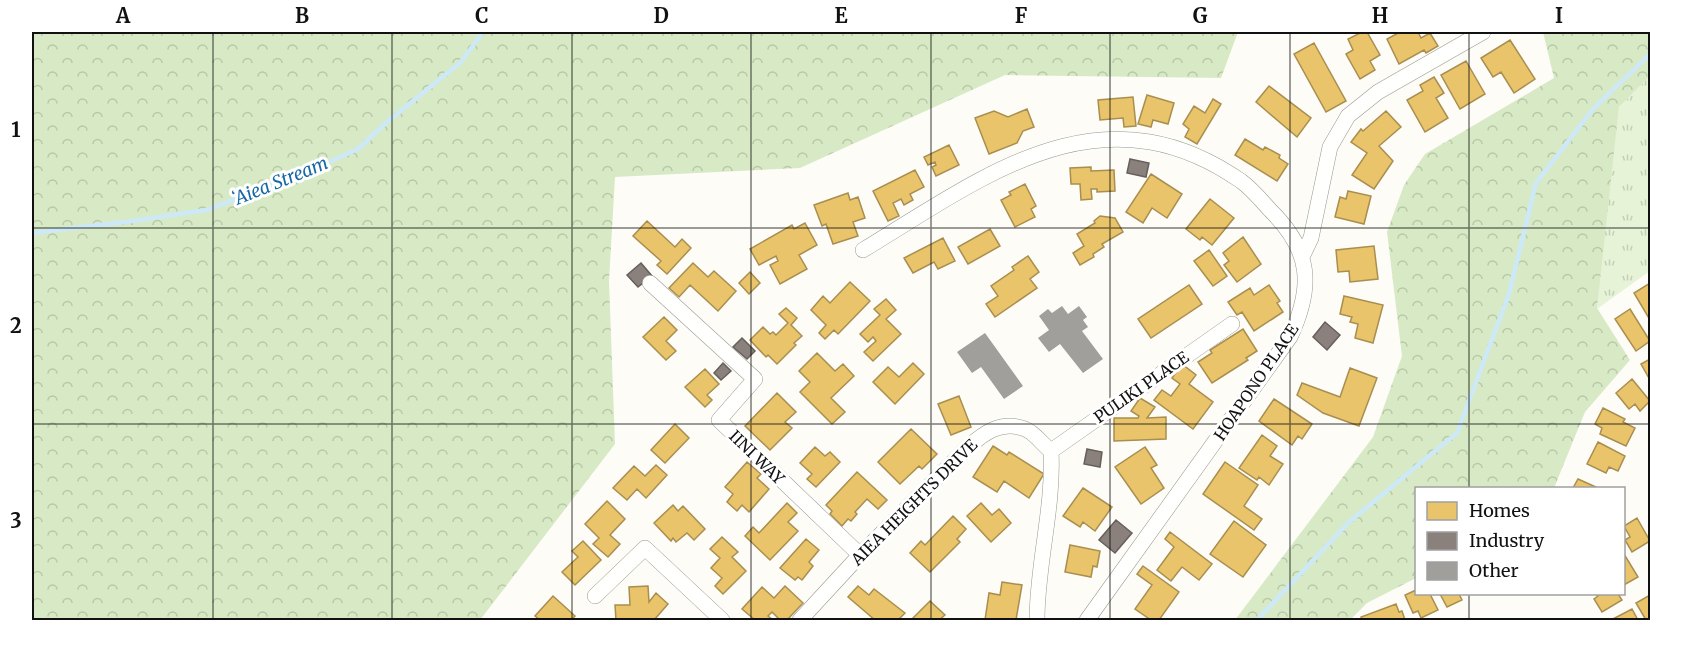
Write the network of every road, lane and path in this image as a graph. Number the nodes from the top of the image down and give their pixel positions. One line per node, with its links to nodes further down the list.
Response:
1 (1483, 32): 3 (street)
2 (863, 250): 3 (street, HOAPONO PLACE)
3 (1303, 255): 12 (street, HOAPONO PLACE)
4 (650, 283): 7 (street, IINI WAY)
5 (1232, 324): 6 (street, PULIKI PLACE)
6 (1051, 451): 7 (street, AIEA HEIGHTS DRIVE); 11 (street)
7 (860, 555): 10 (street, AIEA HEIGHTS DRIVE)
8 (595, 596): 9 (street)
9 (722, 621)
10 (800, 621)
11 (1037, 621)
12 (1087, 621)

